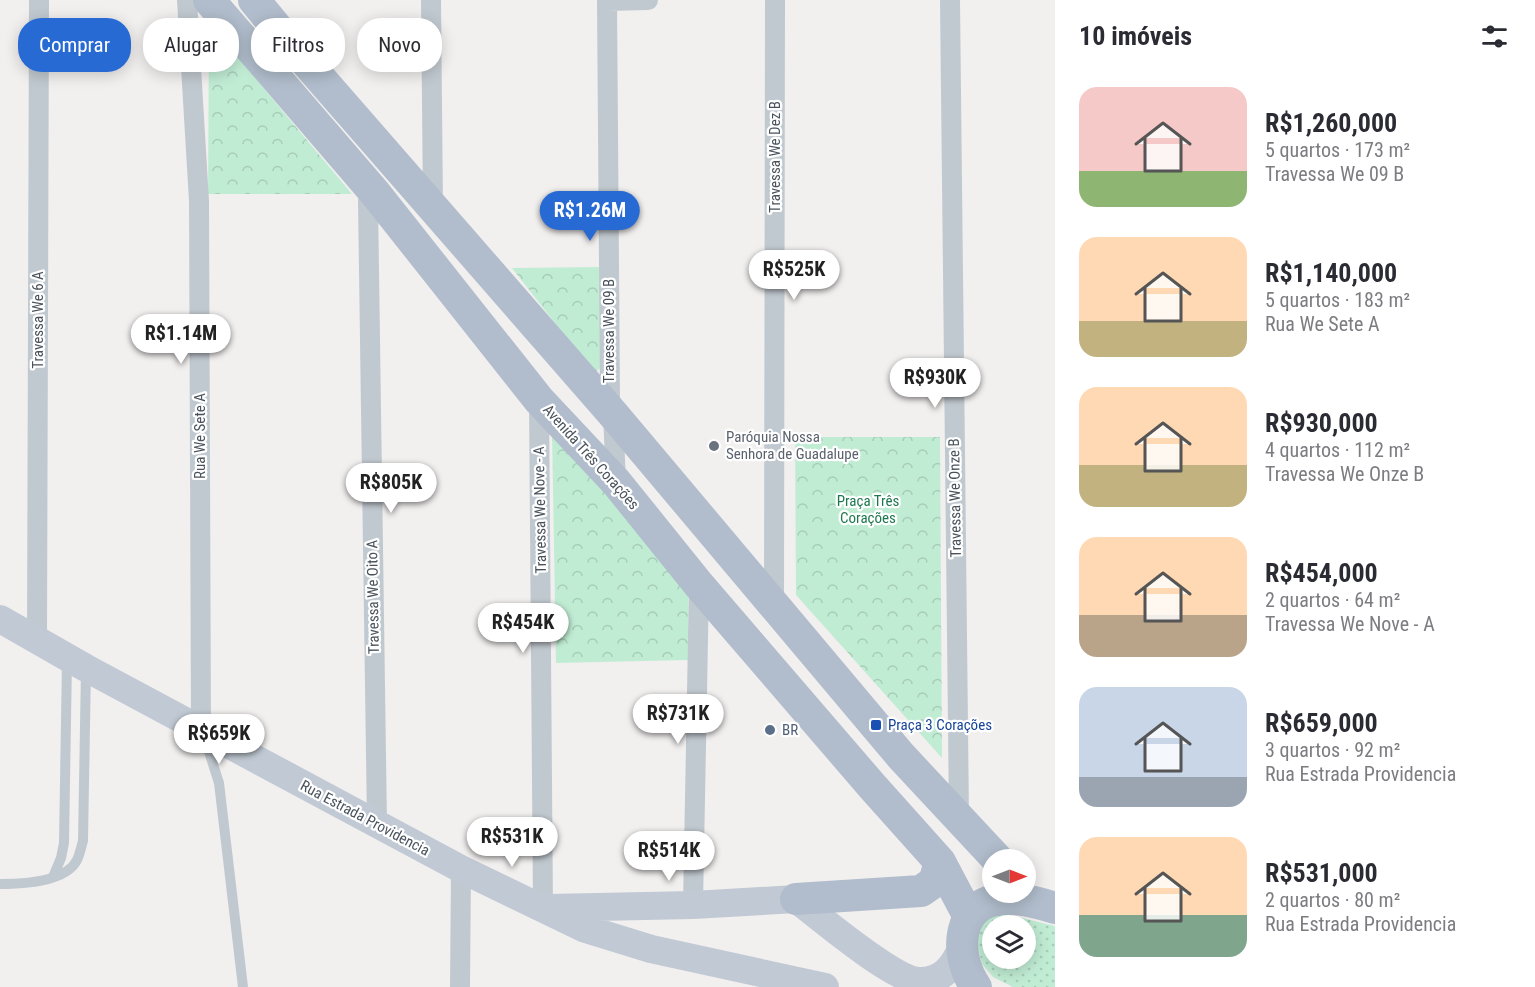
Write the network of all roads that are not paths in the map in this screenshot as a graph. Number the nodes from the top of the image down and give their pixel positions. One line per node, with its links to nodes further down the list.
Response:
1 (39, 0): 18 (street, Travessa We 6 A)
2 (187, 0): 20 (street, Rua We Sete A)
3 (209, 0): 10 (main road, Avenida Três Corações)
4 (255, 0): 11 (main road)
5 (431, 0): 11 (street)
6 (607, 0): 7 (street); 13 (street, Travessa We 09 B)
7 (648, 0)
8 (775, 0): 16 (street, Travessa We Dez B)
9 (950, 0): 21 (street, Travessa We Onze B)
10 (375, 193): 12 (main road, Avenida Três Corações); 22 (street, Travessa We Oito A)
11 (434, 207): 13 (main road)
12 (539, 400): 14 (main road, Avenida Três Corações); 31 (street, Travessa We Nove - A)
13 (613, 414): 14 (street, Travessa We 09 B); 16 (main road)
14 (616, 482): 15 (main road, Avenida Três Corações)
15 (699, 585): 24 (main road, Avenida Três Corações); 30 (street)
16 (774, 602): 21 (main road)
17 (0, 619): 18 (main road, Rua Estrada Providencia)
18 (38, 639): 19 (main road, Rua Estrada Providencia)
19 (76, 663): 20 (main road, Rua Estrada Providencia); 26 (lane); 26 (lane)
20 (201, 729): 22 (main road, Rua Estrada Providencia); 34 (lane)
21 (959, 817): 23 (main road)
22 (376, 824): 25 (main road, Rua Estrada Providencia)
23 (988, 849)
24 (940, 862): 28 (main road); 32 (main road, Avenida Três Corações)
25 (461, 869): 31 (main road, Rua Estrada Providencia); 35 (street)
26 (53, 877): 27 (lane)
27 (0, 884)
28 (796, 899): 30 (main road, Rua Estrada Providencia); 33 (main road)
29 (1039, 900): 32 (main road)
30 (693, 905): 31 (main road, Rua Estrada Providencia)
31 (543, 909): 36 (main road, Rua Estrada Providencia)
32 (969, 916): 33 (main road)
33 (961, 949): 37 (main road)
34 (243, 987)
35 (460, 987)
36 (825, 987)
37 (976, 987)

